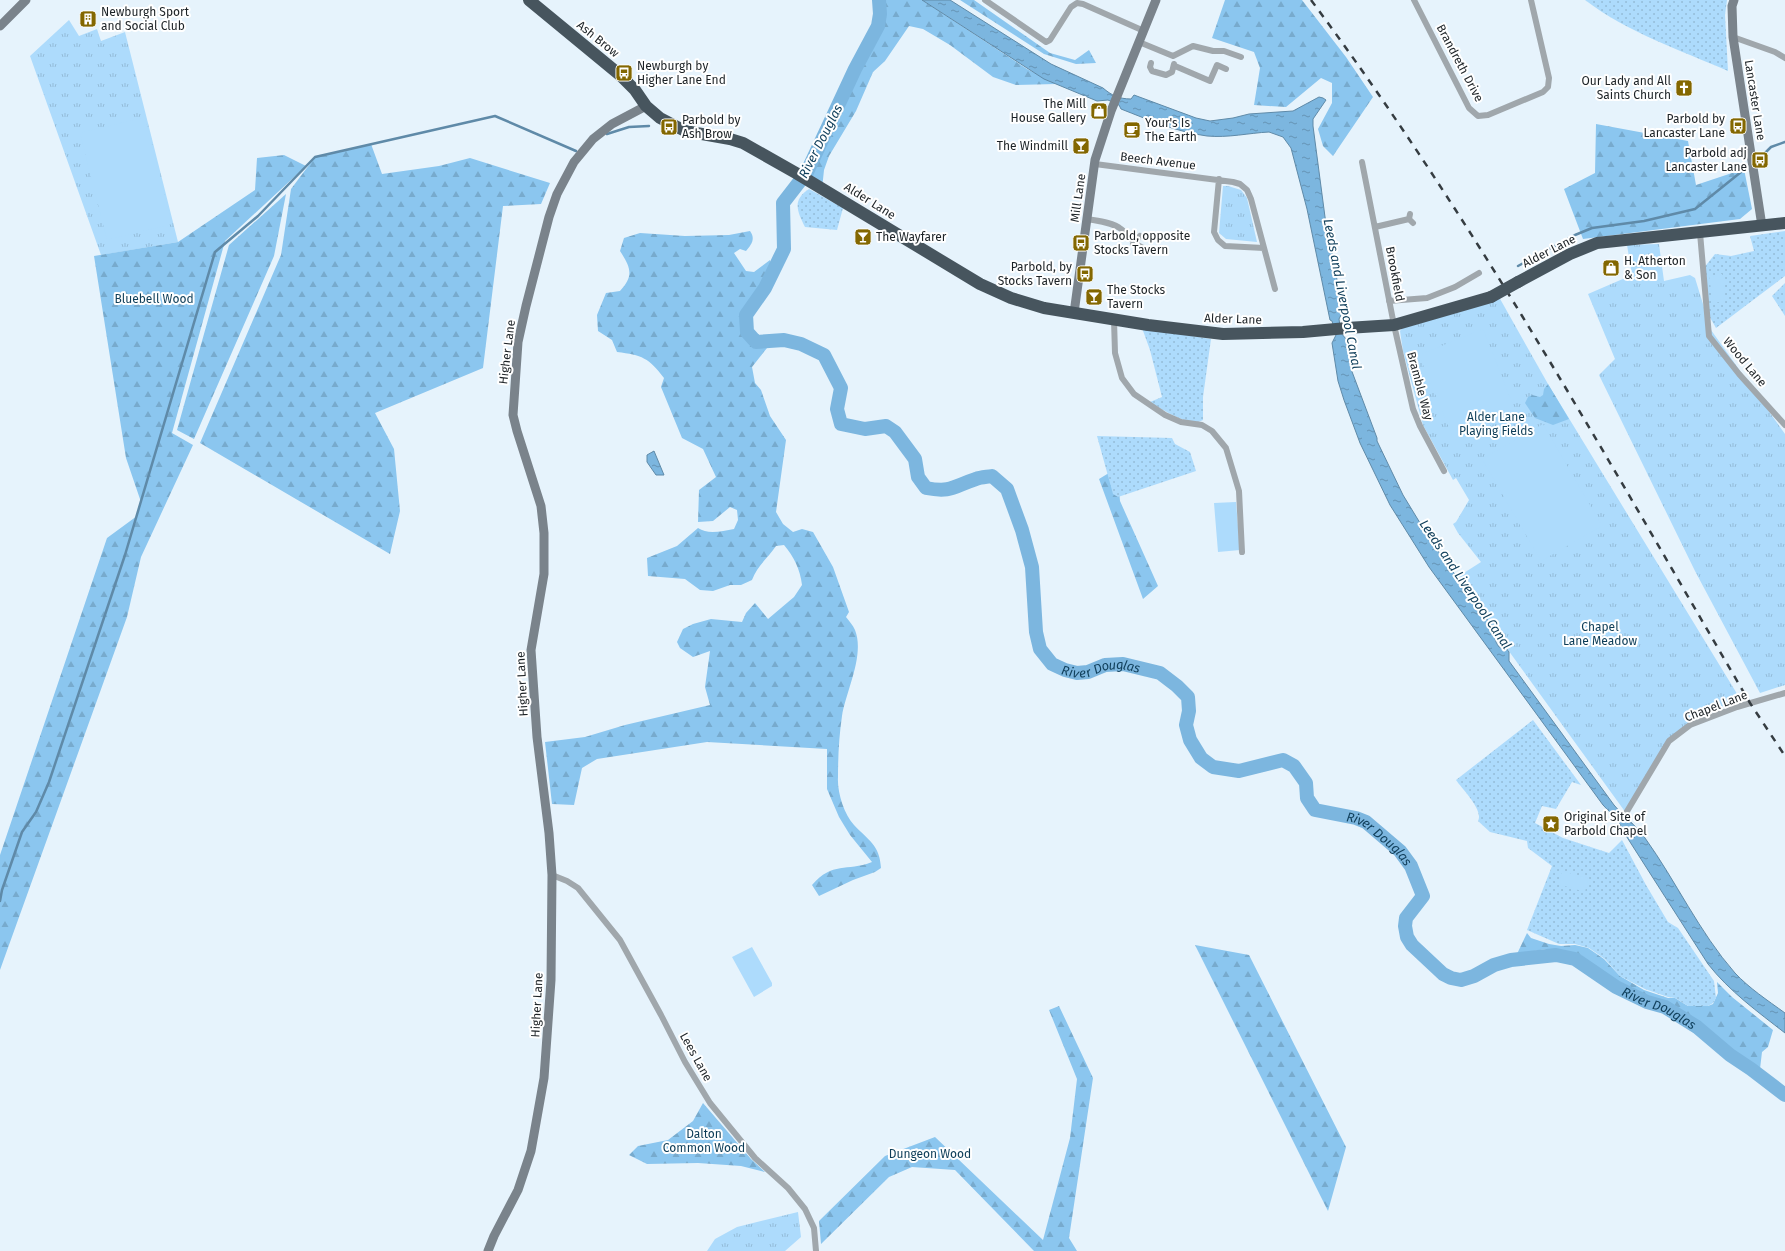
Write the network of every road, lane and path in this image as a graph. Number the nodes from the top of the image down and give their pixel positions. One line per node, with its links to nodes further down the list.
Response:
1 (26, 0): 8 (street)
2 (529, 0): 18 (highway, Ash Brow)
3 (985, 0): 9 (street)
4 (1156, 0): 9 (street, Mill Lane)
5 (1414, 0): 6 (street, Brandreth Drive)
6 (1531, 0)
7 (1734, 0): 10 (street, Lancaster Lane)
8 (0, 26)
9 (1144, 31): 11 (street, Mill Lane)
10 (1733, 38): 14 (street); 26 (street, Lancaster Lane)
11 (1139, 42): 12 (street); 21 (street, Mill Lane)
12 (1173, 56): 13 (street); 16 (street)
13 (1241, 57)
14 (1785, 58)
15 (1151, 63): 16 (street)
16 (1175, 66): 17 (street)
17 (1226, 69)
18 (646, 106): 19 (highway, Ash Brow); 44 (street, Higher Lane)
19 (730, 138): 36 (highway, Alder Lane)
20 (1362, 162): 27 (street, Brookfield)
21 (1095, 164): 22 (street, Beech Avenue); 23 (street, Mill Lane)
22 (1219, 179): 32 (street, Beech Avenue); 32 (street)
23 (1087, 219): 30 (street); 36 (street, Mill Lane)
24 (1410, 219): 27 (street)
25 (1785, 223): 26 (highway, Alder Lane)
26 (1762, 226): 28 (highway, Alder Lane)
27 (1375, 228): 35 (street, Brookfield)
28 (1700, 233): 38 (highway, Alder Lane, bridge); 39 (street, Wood Lane)
29 (1140, 236): 30 (street)
30 (1133, 244): 31 (street)
31 (1143, 248)
32 (1264, 248): 34 (street, Beech Avenue)
33 (1479, 273): 35 (street)
34 (1275, 289)
35 (1389, 301): 38 (street, Brookfield)
36 (1074, 313): 37 (highway, Alder Lane)
37 (1114, 320): 38 (highway, Alder Lane); 41 (street)
38 (1394, 325): 40 (street, Bramble Way)
39 (1785, 425)
40 (1444, 471)
41 (1242, 552)
42 (1785, 693): 43 (street, Chapel Lane)
43 (1626, 813)
44 (552, 875): 45 (street, Higher Lane); 46 (street, Lees Lane)
45 (488, 1251)
46 (816, 1251)

